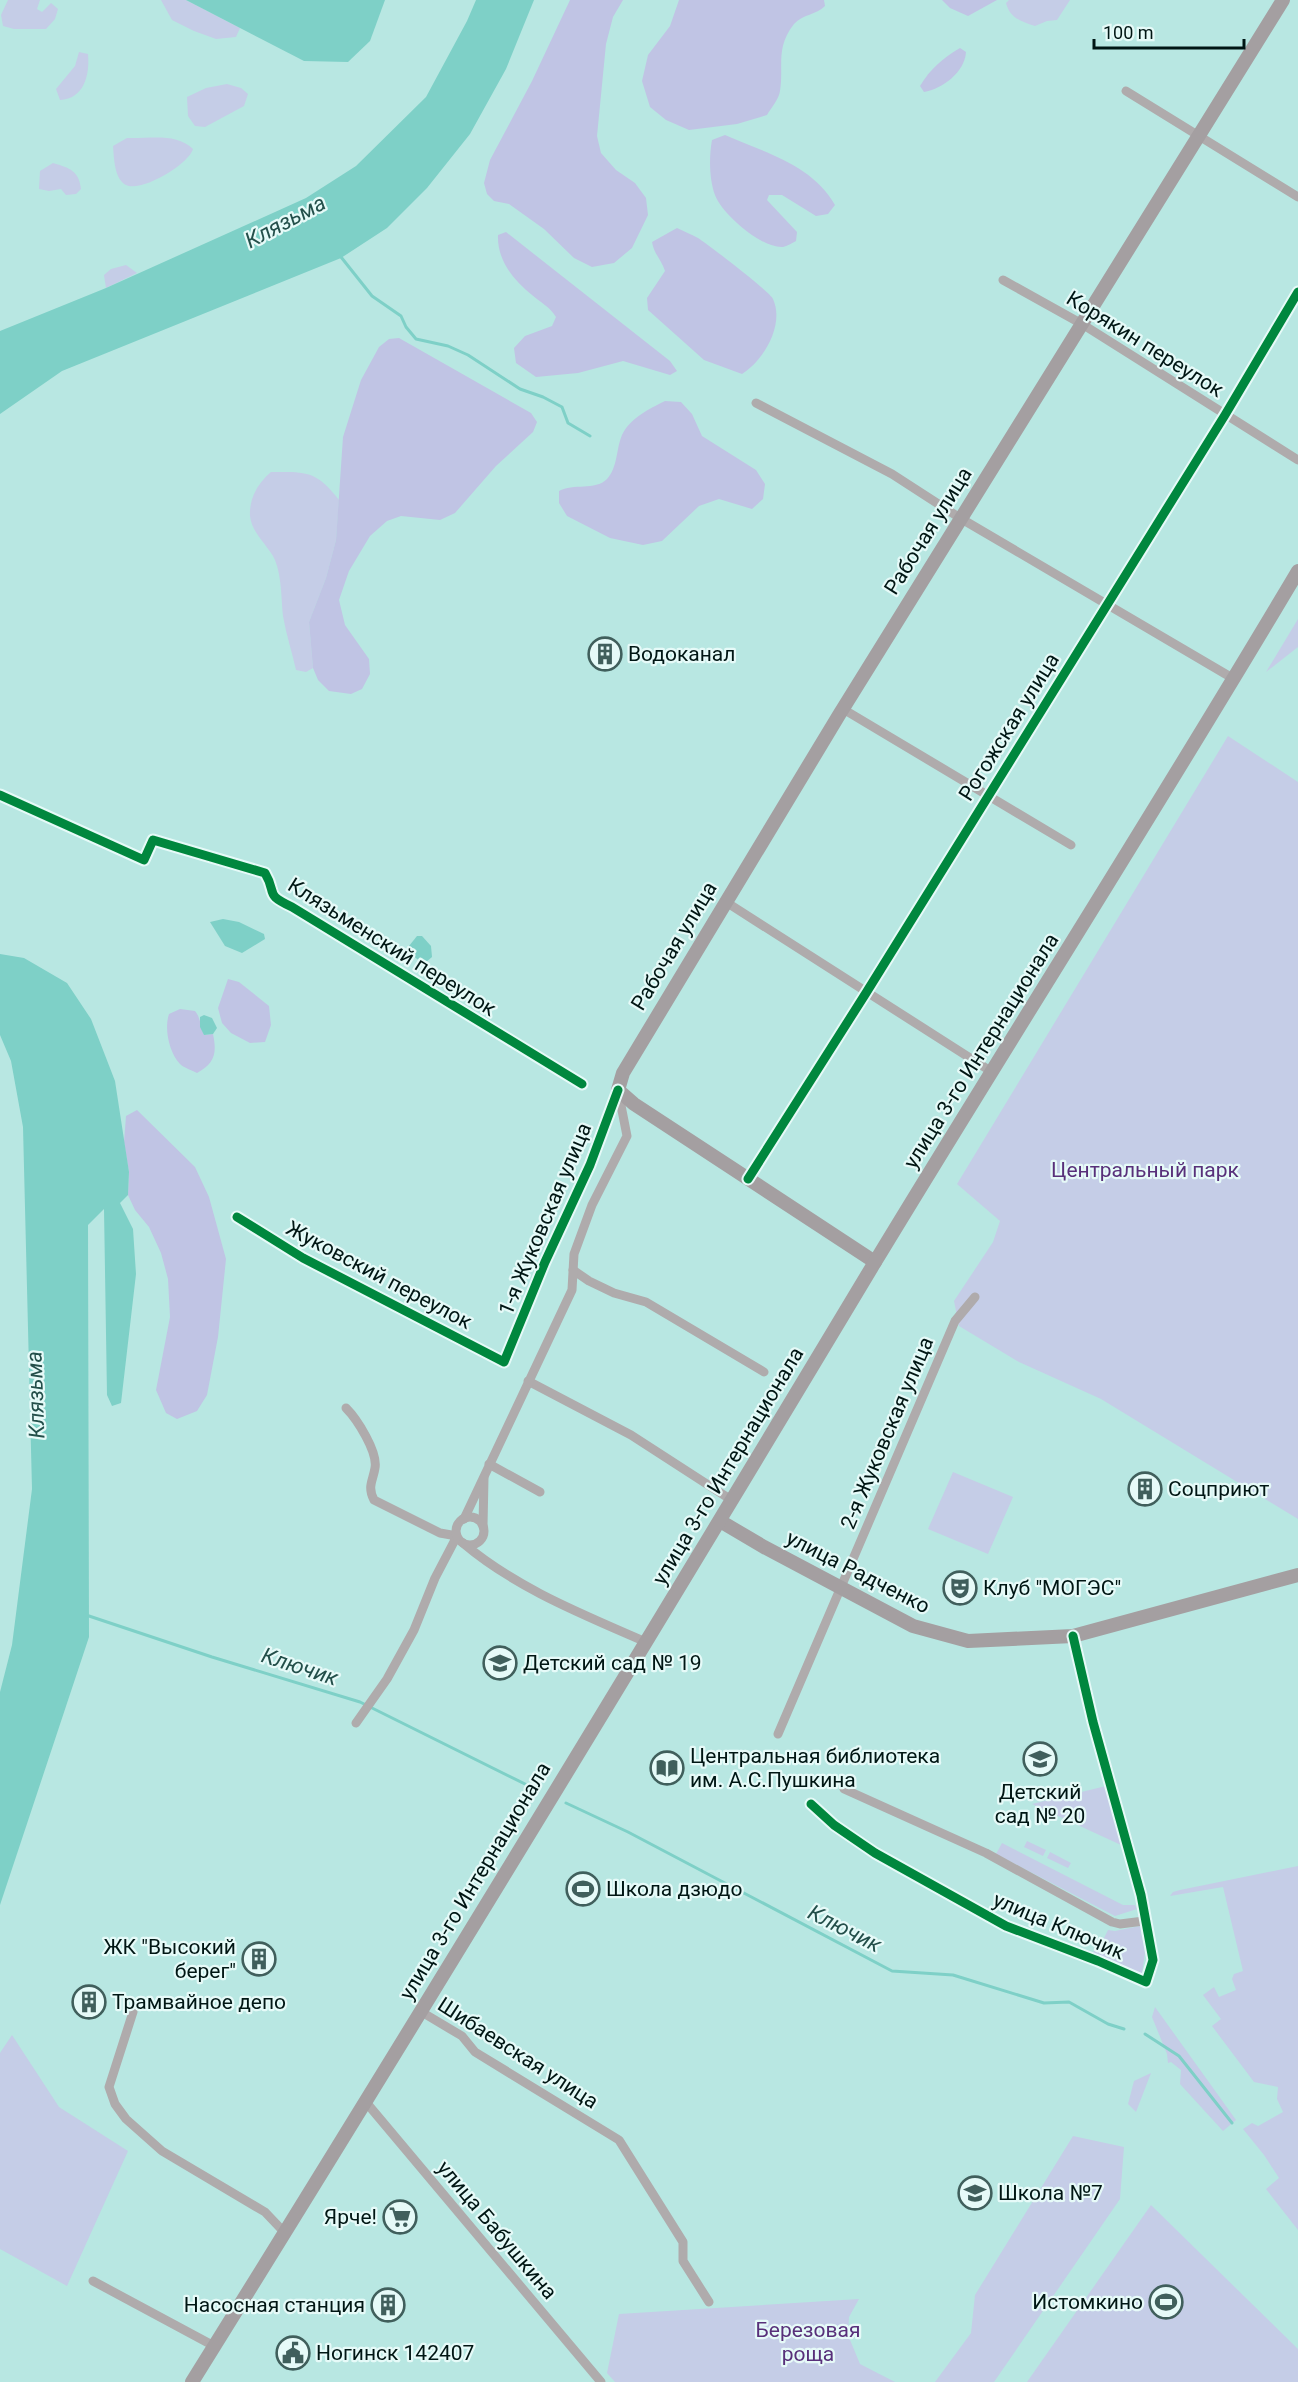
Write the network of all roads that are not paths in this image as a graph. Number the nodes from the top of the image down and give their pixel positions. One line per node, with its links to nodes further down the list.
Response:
1 (1283, 0): 3 (main road, Рабочая улица)
2 (1126, 91): 3 (street)
3 (1200, 135): 4 (street); 7 (main road, Рабочая улица)
4 (1298, 197)
5 (1003, 279): 7 (street, Корякин переулок)
6 (1298, 292): 9 (street, Рогожская улица)
7 (1082, 324): 9 (street, Корякин переулок); 11 (main road, Рабочая улица)
8 (756, 403): 11 (street)
9 (1225, 415): 10 (street, Корякин переулок); 13 (street, Рогожская улица)
10 (1298, 460)
11 (960, 518): 13 (street); 15 (main road, Рабочая улица)
12 (1298, 571): 14 (main road, улица 3-го Интернационала)
13 (1106, 604): 14 (street); 17 (street, Рогожская улица)
14 (1234, 679): 21 (main road, улица 3-го Интернационала)
15 (843, 709): 17 (street); 19 (main road, Рабочая улица)
16 (0, 795): 22 (street, Клязьменский переулок)
17 (988, 795): 18 (street); 20 (street, Рогожская улица)
18 (1071, 845)
19 (726, 902): 20 (street); 23 (main road, Рабочая улица)
20 (866, 993): 21 (street); 24 (street, Рогожская улица)
21 (992, 1072): 26 (main road, улица 3-го Интернационала)
22 (582, 1084)
23 (618, 1090): 24 (main road); 27 (street, 1-я Жуковская улица); 29 (street, 1-я Жуковская улица)
24 (748, 1179): 26 (main road)
25 (237, 1217): 29 (street, Жуковский переулок)
26 (875, 1262): 35 (main road, улица 3-го Интернационала)
27 (573, 1270): 30 (street); 31 (street, 1-я Жуковская улица)
28 (975, 1297): 43 (street, 2-я Жуковская улица)
29 (504, 1362)
30 (764, 1372)
31 (528, 1381): 33 (street, 1-я Жуковская улица); 35 (street)
32 (346, 1408): 39 (street)
33 (487, 1469): 34 (street); 36 (street, 1-я Жуковская улица); 38 (street)
34 (540, 1492)
35 (733, 1501): 37 (main road, улица 3-го Интернационала)
36 (464, 1519): 38 (street); 39 (street)
37 (720, 1521): 43 (main road, улица Радченко); 45 (main road, улица 3-го Интернационала)
38 (483, 1526): 40 (street)
39 (460, 1539): 40 (street); 41 (street); 46 (street)
40 (480, 1540): 41 (street)
41 (484, 1560): 45 (street)
42 (1298, 1575): 44 (main road, улица Радченко)
43 (841, 1588): 44 (main road, улица Радченко); 47 (street, 2-я Жуковская улица)
44 (1073, 1636): 50 (street, улица Ключик)
45 (646, 1641): 51 (main road, улица 3-го Интернационала)
46 (356, 1724)
47 (778, 1734)
48 (844, 1788): 50 (street, улица Ключик)
49 (811, 1804): 50 (street, улица Ключик)
50 (1144, 1921)
51 (420, 2011): 53 (main road, улица 3-го Интернационала); 56 (street, Шибаевская улица)
52 (133, 2013): 54 (street)
53 (365, 2101): 54 (main road, улица 3-го Интернационала); 59 (street, улица Бабушкина)
54 (284, 2232): 57 (main road, улица 3-го Интернационала)
55 (93, 2281): 57 (street)
56 (709, 2302)
57 (214, 2346): 58 (main road, улица 3-го Интернационала)
58 (192, 2382)
59 (601, 2382)

